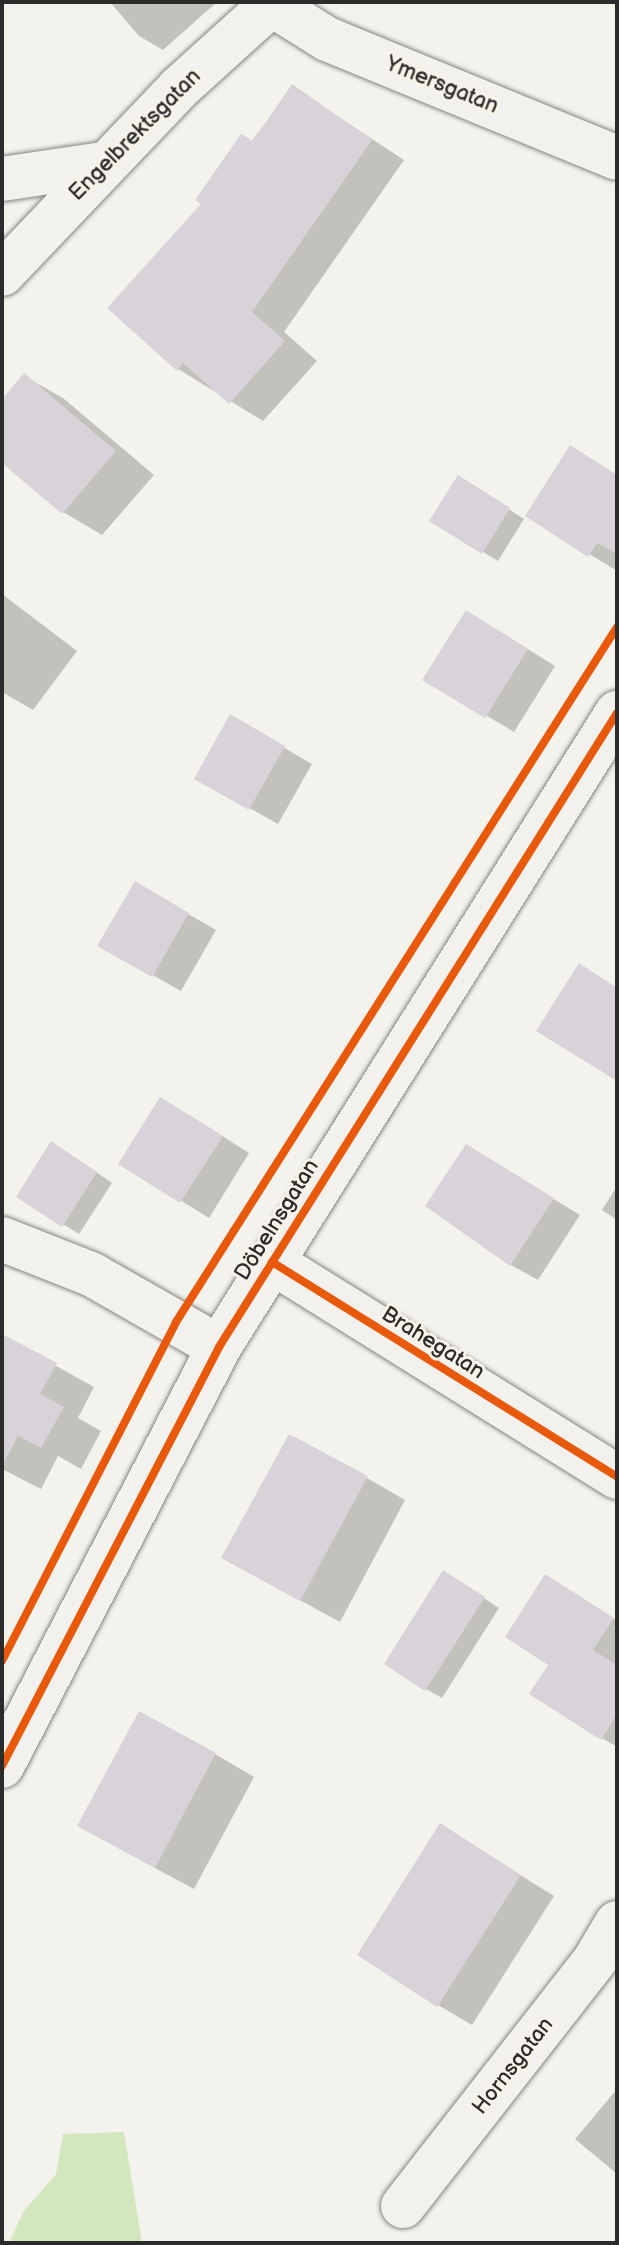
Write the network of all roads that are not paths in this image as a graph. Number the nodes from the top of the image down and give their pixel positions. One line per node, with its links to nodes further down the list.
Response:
1 (272, 3): 2 (street, Ymersgatan); 3 (street, Engelbrektsgatan)
2 (617, 158)
3 (103, 164): 4 (street); 5 (street, Engelbrektsgatan)
4 (2, 179)
5 (2, 274)
6 (617, 713): 8 (street, Döbelnsgatan)
7 (2, 1239): 9 (street)
8 (272, 1262): 9 (street, Döbelnsgatan); 10 (street, Brahegatan)
9 (219, 1347): 11 (street, Döbelnsgatan)
10 (617, 1477)
11 (2, 1766)
12 (617, 1923): 13 (street, Hornsgatan)
13 (403, 2206)

